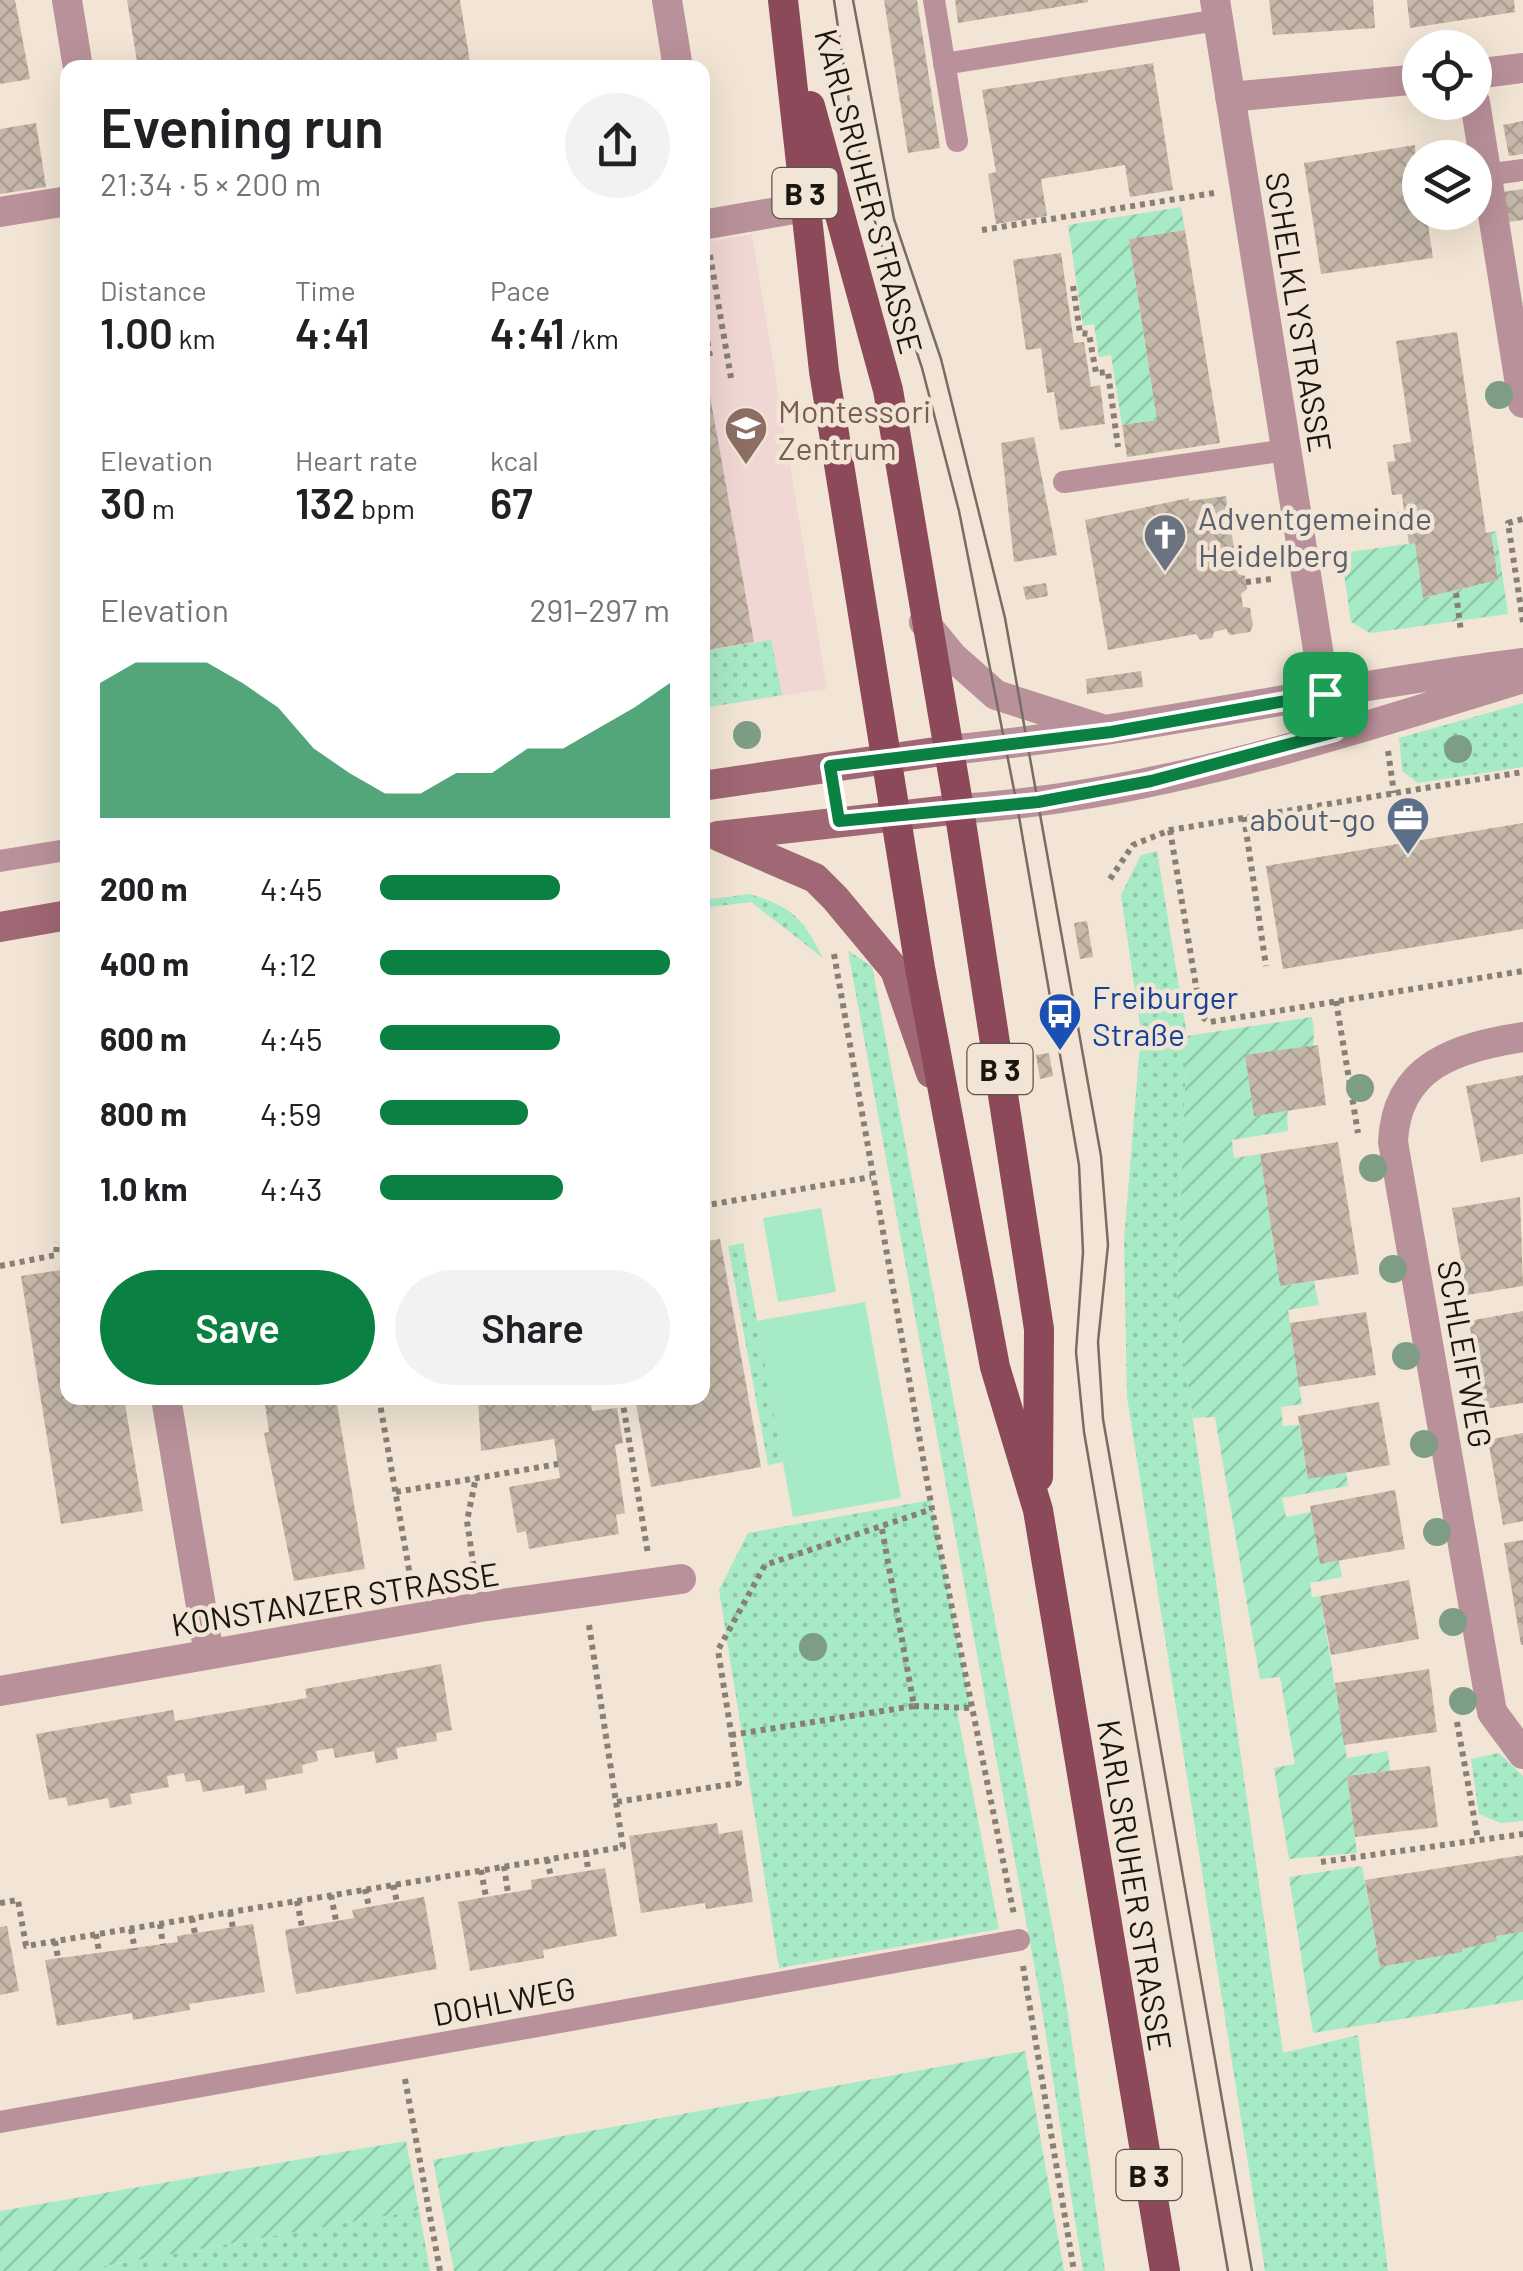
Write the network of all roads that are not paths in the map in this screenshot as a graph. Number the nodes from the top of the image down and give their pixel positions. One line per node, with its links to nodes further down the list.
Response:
1 (66, 0): 6 (street)
2 (666, 0): 7 (street)
3 (934, 0): 8 (lane)
4 (784, 8): 17 (main road, KARLSRUHER STRASSE / B 3); 24 (main road, KARLSRUHER STRASSE / B 3)
5 (1217, 10): 8 (lane); 12 (street, SCHELKLYSTRASSE)
6 (77, 60)
7 (677, 60)
8 (944, 64): 13 (lane)
9 (1523, 68): 10 (street)
10 (1492, 72)
11 (1402, 81): 12 (street)
12 (1230, 98): 22 (street, SCHELKLYSTRASSE)
13 (958, 141)
14 (1523, 170): 15 (lane)
15 (1492, 175)
16 (60, 202): 18 (street)
17 (806, 207): 20 (street); 31 (main road, KARLSRUHER STRASSE / B 3)
18 (0, 212)
19 (1492, 213): 21 (street)
20 (710, 219)
21 (1523, 404)
22 (1286, 450): 23 (lane); 27 (street, SCHELKLYSTRASSE)
23 (1064, 482)
24 (924, 622): 28 (street); 30 (main road, KARLSRUHER STRASSE / B 3)
25 (1523, 663): 27 (street)
26 (1523, 678): 29 (street)
27 (1325, 694): 28 (street); 29 (street, SCHELKLYSTRASSE)
28 (1111, 732): 30 (street)
29 (1335, 732): 33 (street)
30 (949, 750): 31 (street); 33 (main road, KARLSRUHER STRASSE / B 3)
31 (885, 756): 32 (street); 34 (main road, KARLSRUHER STRASSE / B 3)
32 (710, 785)
33 (960, 808): 34 (street); 43 (main road, KARLSRUHER STRASSE / B 3)
34 (897, 812): 35 (street); 41 (main road, KARLSRUHER STRASSE / B 3)
35 (710, 838): 41 (street)
36 (60, 852): 37 (lane)
37 (0, 861)
38 (60, 916): 39 (street)
39 (0, 927)
40 (1523, 1037): 47 (street, SCHLEIFWEG)
41 (947, 1121): 43 (main road, KARLSRUHER STRASSE / B 3)
42 (167, 1405): 45 (street)
43 (1038, 1510): 50 (main road, KARLSRUHER STRASSE / B 3)
44 (667, 1582): 45 (street, KONSTANZER STRASSE)
45 (209, 1654): 46 (street, KONSTANZER STRASSE)
46 (0, 1691)
47 (1523, 1754)
48 (1019, 1940): 49 (lane, DOHLWEG)
49 (0, 2122)
50 (1165, 2271)

